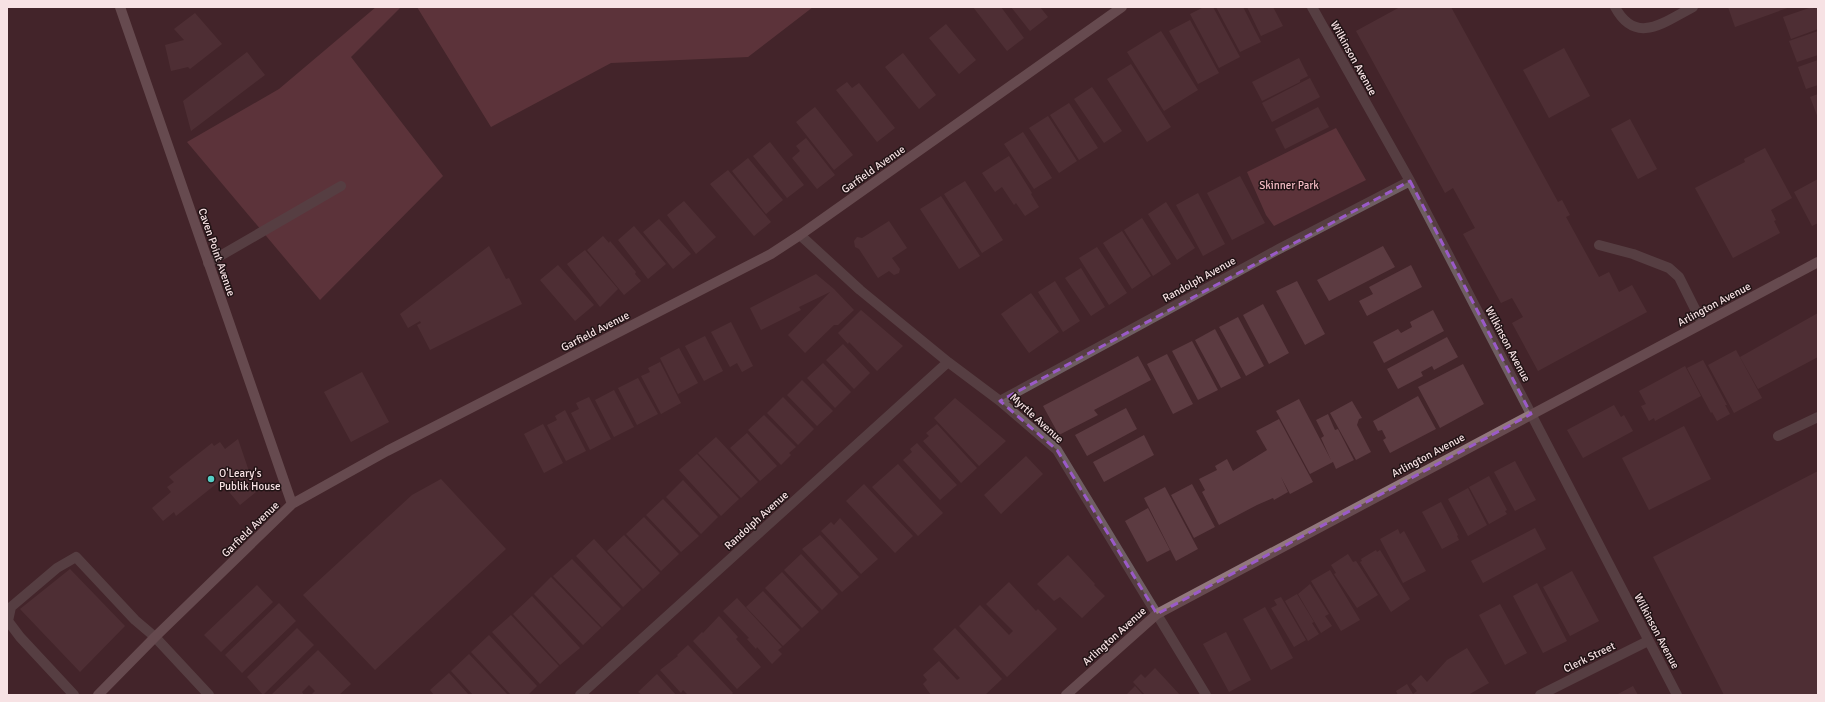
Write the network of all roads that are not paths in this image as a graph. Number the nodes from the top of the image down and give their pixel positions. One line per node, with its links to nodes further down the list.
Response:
1 (120, 7): 11 (street, Caven Point Avenue)
2 (1122, 7): 8 (street, Garfield Avenue)
3 (1312, 7): 6 (street, Wilkinson Avenue)
4 (1615, 7): 5 (street)
5 (1693, 7)
6 (1410, 181): 14 (street, Randolph Avenue); 15 (street, Wilkinson Avenue)
7 (341, 186): 11 (street)
8 (800, 235): 13 (street, Myrtle Avenue); 18 (street, Garfield Avenue)
9 (1600, 245): 12 (street)
10 (1818, 262): 12 (street, Arlington Avenue)
11 (208, 263): 18 (street, Caven Point Avenue)
12 (1702, 324): 15 (street, Arlington Avenue)
13 (948, 362): 14 (street, Myrtle Avenue); 25 (street, Randolph Avenue)
14 (1000, 401): 19 (street, Myrtle Avenue)
15 (1531, 414): 19 (street, Arlington Avenue); 21 (street, Wilkinson Avenue)
16 (1818, 417): 17 (street)
17 (1778, 436)
18 (292, 504): 20 (street, Garfield Avenue)
19 (1157, 614): 26 (street, Arlington Avenue); 27 (street, Myrtle Avenue)
20 (155, 637): 22 (street); 23 (street, Garfield Avenue); 24 (street)
21 (1648, 641): 28 (street, Clerk Street); 29 (street, Wilkinson Avenue)
22 (74, 695)
23 (98, 695)
24 (209, 695)
25 (580, 695)
26 (1066, 695)
27 (1206, 695)
28 (1540, 695)
29 (1677, 695)

